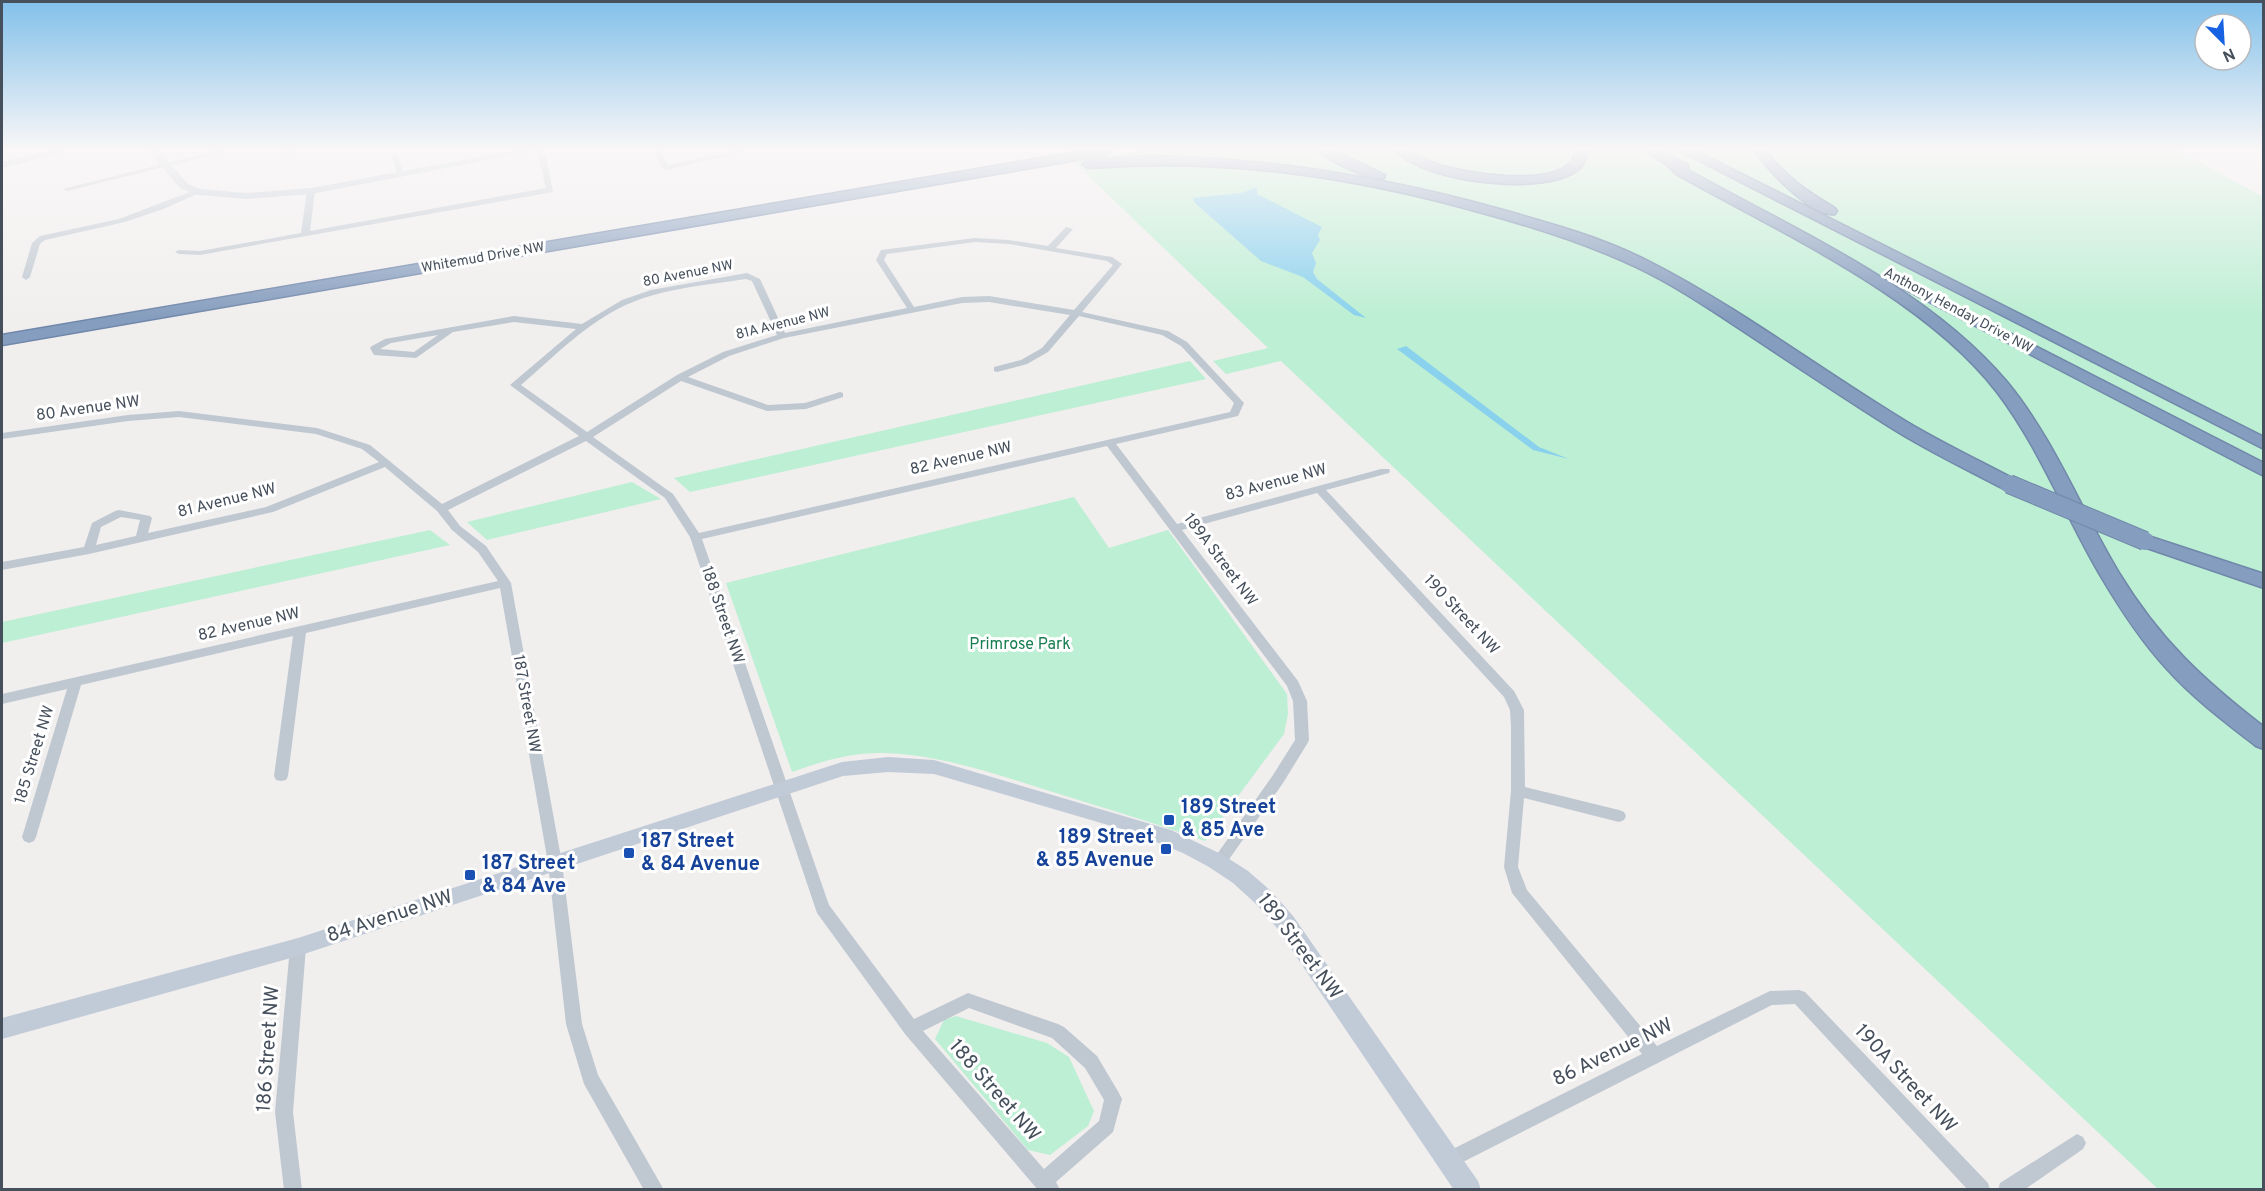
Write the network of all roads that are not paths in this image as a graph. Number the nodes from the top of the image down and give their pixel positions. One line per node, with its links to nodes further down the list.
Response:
1 (164, 207): 21 (street)
2 (309, 207): 17 (street)
3 (460, 207): 17 (street)
4 (714, 207): 15 (highway)
5 (746, 207): 15 (highway, Whitemud Drive NW)
6 (780, 207): 14 (highway, Whitemud Drive NW)
7 (782, 207): 14 (highway)
8 (1482, 207): 18 (highway)
9 (1493, 207): 18 (highway)
10 (1744, 207): 55 (highway)
11 (1757, 207): 42 (highway, Anthony Henday Drive NW)
12 (1795, 207): 31 (highway, Anthony Henday Drive NW)
13 (1822, 207): 31 (highway)
14 (772, 208): 29 (highway, Whitemud Drive NW)
15 (621, 228): 27 (highway, Whitemud Drive NW)
16 (1069, 229): 19 (street)
17 (305, 235): 20 (street)
18 (1580, 238): 50 (highway, bridge)
19 (1050, 249): 23 (street); 24 (street)
20 (179, 252)
21 (26, 277)
22 (624, 302): 25 (street, 188 Street NW); 28 (street, 80 Avenue NW)
23 (912, 310): 24 (street, 81A Avenue NW); 28 (street, 81A Avenue NW)
24 (1077, 313): 30 (street); 35 (street, 81A Avenue NW)
25 (585, 327): 26 (street); 37 (street, 188 Street NW)
26 (452, 329): 26 (street)
27 (2, 333)
28 (782, 336): 32 (street, 81A Avenue NW)
29 (2, 340)
30 (997, 369)
31 (2124, 374): 39 (highway, Anthony Henday Drive NW)
32 (680, 377): 33 (street); 37 (street, 81A Avenue NW)
33 (840, 395)
34 (179, 414): 36 (street, 80 Avenue NW); 40 (street, 187 Street NW)
35 (1234, 414): 38 (street, 82 Avenue NW)
36 (2, 436)
37 (586, 437): 44 (street, 81A Avenue NW); 46 (street, 188 Street NW)
38 (1109, 442): 45 (street, 189A Street NW); 46 (street, 82 Avenue NW)
39 (2264, 444)
40 (386, 463): 44 (street, 187 Street NW); 47 (street, 81 Avenue NW)
41 (1385, 471): 43 (street, 83 Avenue NW)
42 (2264, 471)
43 (1319, 489): 45 (street, 83 Avenue NW); 59 (street, 190 Street NW)
44 (441, 509): 51 (street, 187 Street NW)
45 (1176, 528): 62 (street, 189A Street NW)
46 (696, 537): 58 (street, 188 Street NW)
47 (141, 539): 48 (street, 81 Avenue NW); 48 (street)
48 (89, 550): 49 (street, 81 Avenue NW)
49 (2, 566)
50 (2264, 581)
51 (504, 583): 52 (street, 82 Avenue NW); 63 (street, 187 Street NW)
52 (300, 630): 53 (street, 82 Avenue NW); 57 (street)
53 (75, 683): 54 (street, 82 Avenue NW); 61 (street, 185 Street NW)
54 (2, 699)
55 (2264, 740)
56 (842, 769): 58 (street, 84 Avenue NW); 62 (street, 189 Street NW)
57 (281, 776)
58 (781, 788): 63 (street, 84 Avenue NW); 67 (street, 188 Street NW)
59 (1518, 791): 60 (street); 68 (street, 190 Street NW)
60 (1619, 816)
61 (29, 837)
62 (1220, 861): 70 (street, 189 Street NW)
63 (555, 863): 64 (street, 84 Avenue NW); 73 (street, 187 Street NW)
64 (298, 947): 66 (street, 84 Avenue NW); 72 (street, 186 Street NW)
65 (1799, 998): 68 (street, 86 Avenue NW); 75 (street, 190A Street NW)
66 (2, 1029)
67 (911, 1029): 71 (street, 188 Street NW); 71 (street, 188 Street NW)
68 (1655, 1056): 70 (street, 86 Avenue NW)
69 (2077, 1143): 76 (street)
70 (1449, 1160): 74 (street, 189 Street NW)
71 (1048, 1185)
72 (293, 1190)
73 (655, 1190)
74 (1469, 1190)
75 (1981, 1190)
76 (2007, 1190)

